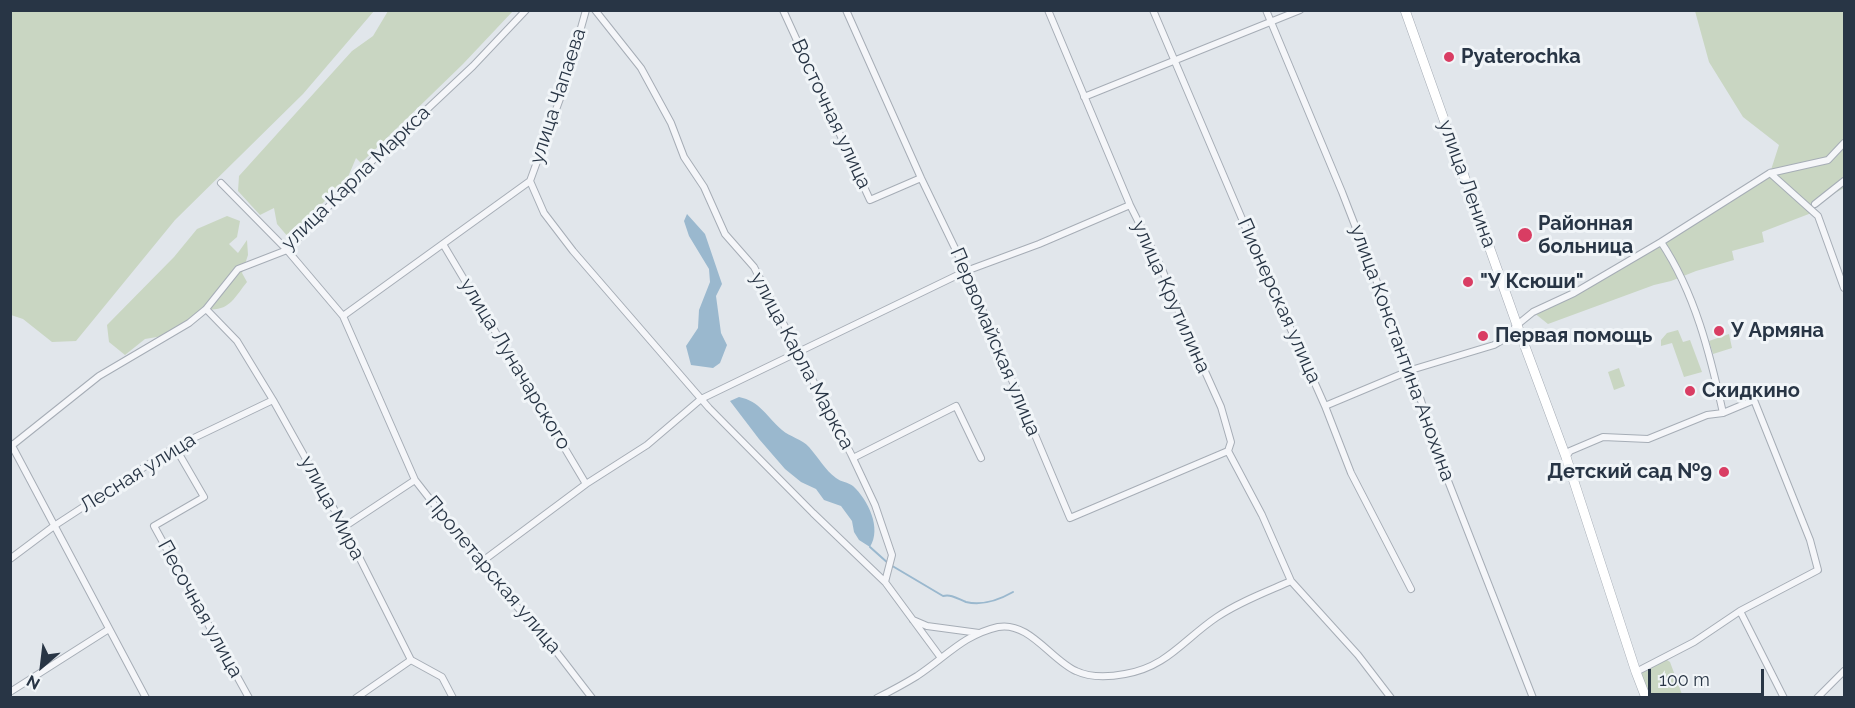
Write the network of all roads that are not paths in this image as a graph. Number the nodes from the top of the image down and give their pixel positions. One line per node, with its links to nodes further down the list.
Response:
1 (526, 10): 24 (street, улица Карла Маркса)
2 (586, 10): 17 (street, улица Чапаева)
3 (595, 10): 30 (street, улица Карла Маркса)
4 (783, 10): 16 (street, Восточная улица)
5 (846, 10): 16 (street, Первомайская улица)
6 (1048, 10): 13 (street, улица Крутилина)
7 (1153, 10): 12 (street, Пионерская улица)
8 (1266, 10): 11 (street, улица Константина Анохина)
9 (1300, 10): 11 (street)
10 (1405, 10): 29 (main road, улица Ленина)
11 (1271, 22): 12 (street); 31 (street, улица Константина Анохина)
12 (1174, 61): 13 (street); 34 (street, Пионерская улица)
13 (1084, 97): 21 (street, улица Крутилина)
14 (1845, 143): 15 (street)
15 (1770, 173): 22 (street); 26 (street)
16 (921, 177): 25 (street, Первомайская улица)
17 (530, 181): 23 (street); 32 (street)
18 (1845, 181): 20 (street)
19 (221, 183): 24 (street, Пролетарская улица)
20 (1815, 204)
21 (1130, 205): 25 (street); 38 (street, улица Крутилина)
22 (1661, 242): 29 (street); 35 (street)
23 (443, 244): 28 (street); 43 (street, улица Луначарского)
24 (287, 250): 27 (street, улица Карла Маркса); 28 (street, Пролетарская улица)
25 (966, 271): 30 (street); 38 (street, Первомайская улица)
26 (1845, 288)
27 (206, 309): 33 (street, улица Мира); 36 (street, улица Карла Маркса)
28 (343, 316): 42 (street, Пролетарская улица)
29 (1516, 325): 31 (street); 39 (main road, улица Ленина)
30 (798, 353): 32 (street); 40 (street, улица Карла Маркса)
31 (1412, 370): 34 (street); 67 (street, улица Константина Анохина)
32 (701, 399): 43 (street); 49 (street)
33 (273, 400): 37 (street, Лесная улица); 45 (street, улица Мира)
34 (1325, 406): 50 (street, Пионерская улица)
35 (1723, 412): 39 (street); 51 (street)
36 (11, 445): 44 (street)
37 (175, 447): 44 (street, Лесная улица); 61 (street, Песочная улица)
38 (1228, 451): 48 (street, улица Крутилина)
39 (1566, 457): 58 (main road, улица Ленина)
40 (853, 458): 41 (street); 49 (street, улица Карла Маркса)
41 (981, 459)
42 (415, 480): 45 (street); 47 (street, Пролетарская улица)
43 (586, 484): 47 (street)
44 (54, 526): 46 (street, Лесная улица); 53 (street)
45 (344, 527): 56 (street, улица Мира)
46 (10, 559)
47 (480, 563): 64 (street, Пролетарская улица)
48 (1291, 581): 54 (street); 66 (street, улица Крутилина)
49 (885, 582): 52 (street)
50 (1412, 589)
51 (1740, 611): 58 (street); 69 (street)
52 (911, 619): 54 (street); 55 (street)
53 (109, 629): 59 (street); 60 (street)
54 (983, 633): 55 (street)
55 (941, 658): 65 (street)
56 (411, 660): 62 (street); 63 (street)
57 (1845, 671): 70 (street)
58 (1636, 672): 68 (main road, улица Ленина)
59 (10, 692)
60 (146, 698)
61 (249, 698)
62 (356, 698)
63 (453, 698)
64 (592, 698)
65 (877, 698)
66 (1391, 698)
67 (1533, 698)
68 (1646, 698)
69 (1784, 698)
70 (1817, 698)

